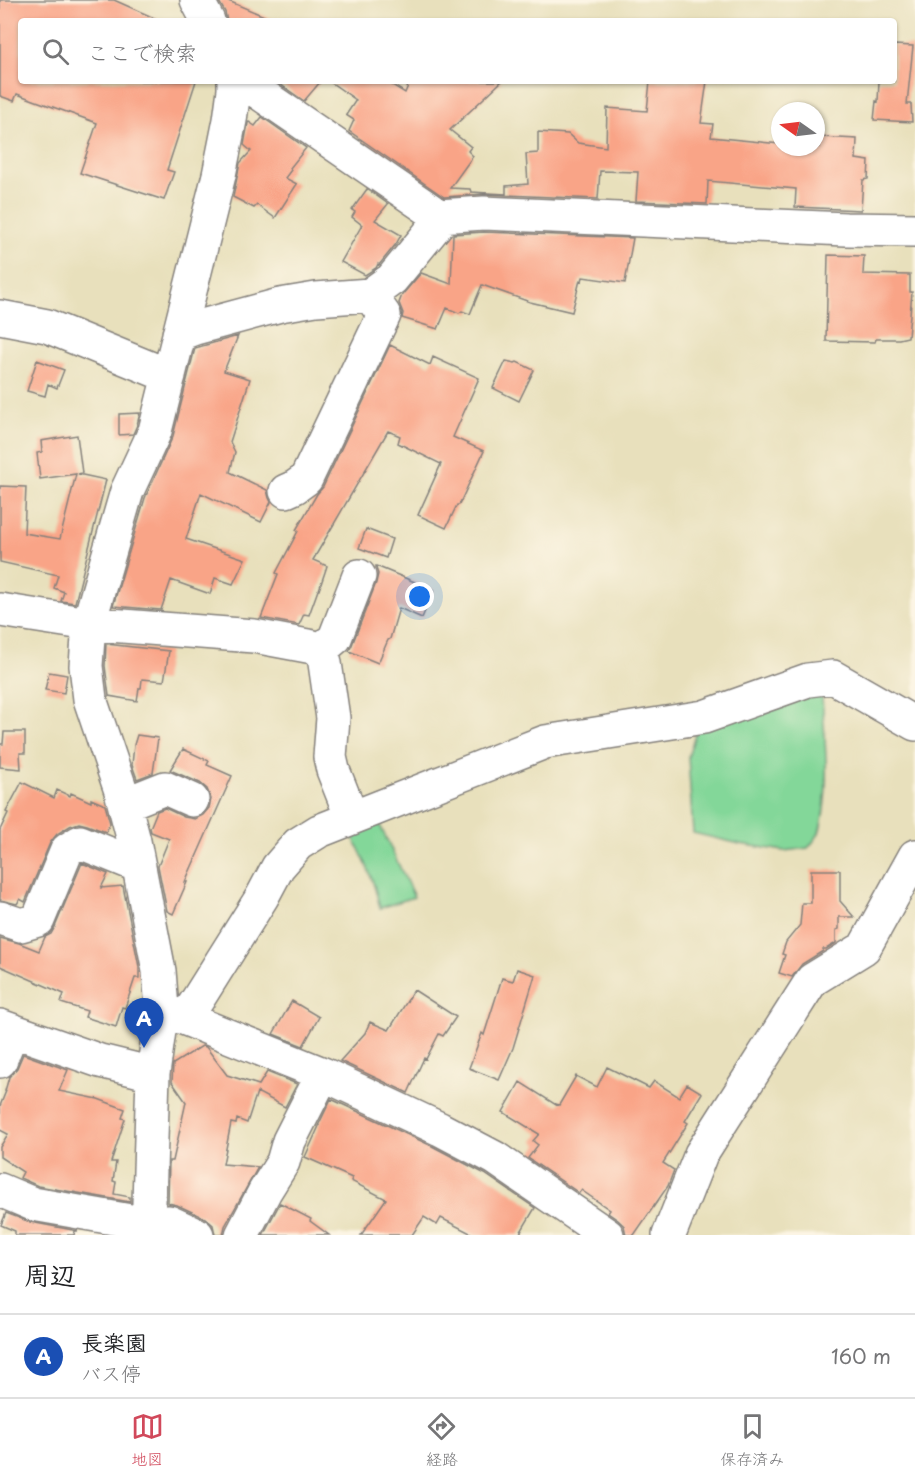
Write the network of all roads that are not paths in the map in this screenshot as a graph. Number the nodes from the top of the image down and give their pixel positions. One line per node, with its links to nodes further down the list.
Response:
1 (197, 0): 2 (street)
2 (206, 18)
3 (234, 84): 9 (street)
4 (246, 84): 5 (street)
5 (439, 216): 6 (street); 7 (street)
6 (915, 230)
7 (370, 295): 9 (street); 11 (street)
8 (0, 317): 10 (street)
9 (180, 334): 10 (street)
10 (169, 376): 14 (street)
11 (286, 491)
12 (359, 576): 15 (street)
13 (0, 610): 14 (street)
14 (89, 623): 15 (street); 18 (street)
15 (322, 649): 19 (street)
16 (915, 724): 19 (street)
17 (192, 800): 18 (street)
18 (125, 804): 21 (street)
19 (352, 818): 23 (street)
20 (915, 856): 33 (street)
21 (139, 866): 22 (street); 23 (street)
22 (0, 918)
23 (174, 1013): 26 (street); 27 (street)
24 (6, 1028): 25 (street); 26 (street)
25 (0, 1061)
26 (153, 1074): 29 (street)
27 (323, 1074): 31 (street); 32 (street)
28 (0, 1190): 29 (street)
29 (148, 1229): 30 (street)
30 (196, 1235)
31 (242, 1235)
32 (606, 1235)
33 (669, 1235)

